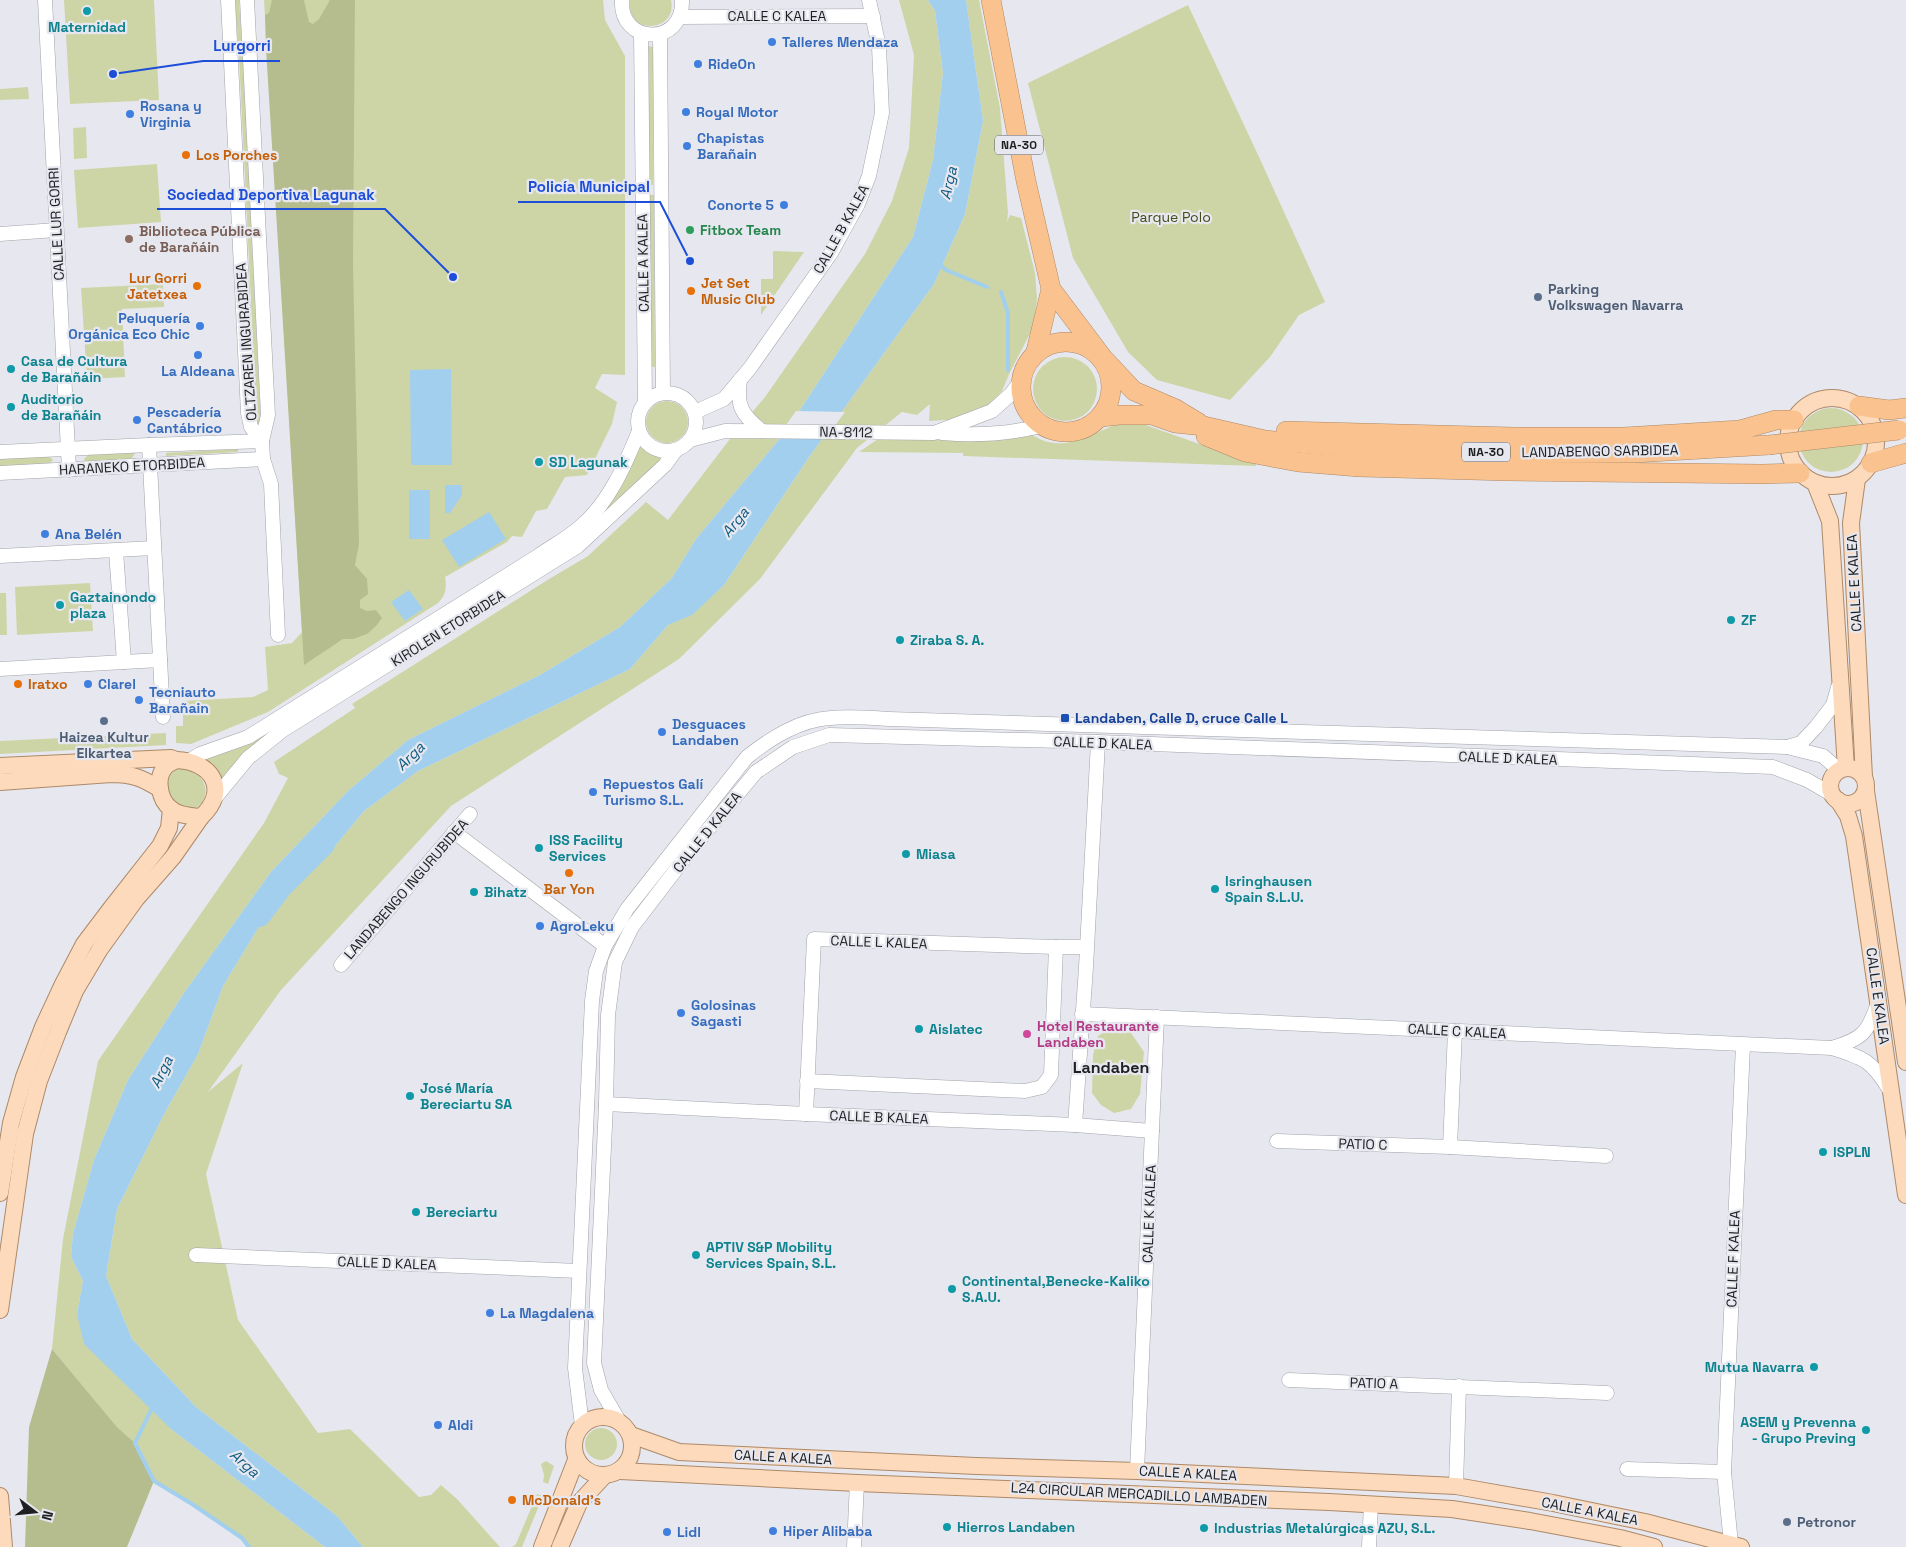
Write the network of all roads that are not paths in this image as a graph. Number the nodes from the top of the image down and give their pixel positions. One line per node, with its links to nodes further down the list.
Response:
1 (45, 0): 12 (street, CALLE LUR GORRI)
2 (228, 0): 34 (street, OLTZAREN INGURABIDEA)
3 (247, 0): 34 (street, OLTZAREN INGURABIDEA)
4 (622, 0): 10 (street)
5 (682, 0): 9 (street)
6 (868, 0): 8 (street, CALLE B KALEA)
7 (991, 0): 14 (highway, LANDABENGO SARBIDEA / NA-30)
8 (873, 16): 9 (street, CALLE C KALEA); 17 (street, CALLE B KALEA)
9 (680, 17): 11 (street)
10 (641, 33): 11 (street); 20 (street, CALLE A KALEA)
11 (660, 34): 19 (street, CALLE A KALEA)
12 (56, 230): 13 (street); 36 (street, CALLE LUR GORRI)
13 (0, 234)
14 (1051, 289): 15 (highway, LANDABENGO SARBIDEA); 16 (highway, LANDABENGO SARBIDEA / NA-30)
15 (1036, 351): 16 (highway, LANDABENGO SARBIDEA); 18 (highway, LANDABENGO SARBIDEA)
16 (1103, 358): 24 (highway, LANDABENGO SARBIDEA / NA-30); 25 (highway, LANDABENGO SARBIDEA)
17 (740, 380): 23 (street, CALLE B KALEA); 31 (street)
18 (1020, 382): 27 (highway); 32 (street, NA-8112)
19 (663, 392): 20 (street); 23 (street)
20 (645, 402): 29 (street)
21 (1859, 406): 22 (highway); 26 (main road); 42 (main road)
22 (1906, 408)
23 (696, 415): 30 (street, NA-8112 / NA-8112); 33 (street)
24 (1176, 416): 25 (highway, LANDABENGO SARBIDEA); 26 (highway); 28 (highway, LANDABENGO SARBIDEA / NA-30, bridge); 45 (highway)
25 (1101, 417): 27 (highway, LANDABENGO SARBIDEA)
26 (1794, 420): 45 (main road)
27 (1041, 426): 32 (street, NA-8112 / NA-8112)
28 (1902, 430)
29 (639, 431): 37 (street); 60 (street, KIROLEN ETORBIDEA)
30 (725, 431): 31 (street, NA-8112 / NA-8112); 33 (street, NA-8112 / NA-8112)
31 (762, 431): 32 (street, NA-8112 / NA-8112)
32 (932, 433)
33 (690, 440): 37 (street)
34 (262, 441): 35 (street, HARANEKO ETORBIDEA); 40 (street, OLTZAREN INGURABIDEA)
35 (149, 445): 36 (street, HARANEKO ETORBIDEA); 41 (street)
36 (68, 449): 38 (street, HARANEKO ETORBIDEA); 43 (street, CALLE LUR GORRI)
37 (676, 450): 66 (street, KIROLEN ETORBIDEA)
38 (0, 452)
39 (1906, 453): 42 (highway)
40 (263, 459): 41 (street, HARANEKO ETORBIDEA); 50 (street, OLTZAREN INGURABIDEA)
41 (150, 464): 43 (street, HARANEKO ETORBIDEA); 47 (street)
42 (1871, 464): 46 (main road)
43 (70, 470): 44 (street, HARANEKO ETORBIDEA)
44 (0, 473)
45 (1807, 478): 46 (main road); 54 (main road, CALLE E KALEA)
46 (1857, 479): 64 (main road, CALLE E KALEA)
47 (154, 548): 48 (street); 51 (street)
48 (116, 551): 49 (street); 52 (street)
49 (0, 556)
50 (278, 635)
51 (160, 660): 52 (street); 55 (street)
52 (124, 662): 53 (street)
53 (0, 669)
54 (1840, 677): 59 (street); 62 (main road, CALLE E KALEA)
55 (163, 717)
56 (1022, 724): 57 (street, CALLE D KALEA); 58 (street); 72 (street, CALLE D KALEA)
57 (1171, 729): 58 (street); 59 (street, CALLE D KALEA)
58 (1098, 742): 67 (street, CALLE D KALEA); 74 (street); 86 (street, CALLE D KALEA)
59 (1787, 747): 62 (street, CALLE D KALEA)
60 (182, 760): 61 (main road, KIROLEN ETORBIDEA); 65 (main road); 66 (main road)
61 (0, 766)
62 (1843, 769): 64 (main road); 67 (main road)
63 (0, 782): 65 (main road)
64 (1865, 784): 67 (main road); 82 (main road, CALLE E KALEA)
65 (160, 789): 68 (main road)
66 (215, 798): 70 (main road)
67 (1835, 798): 76 (main road, CALLE E KALEA)
68 (171, 809): 70 (main road); 94 (main road)
69 (470, 814): 71 (street, LANDABENGO INGURUBIDEA)
70 (201, 817): 98 (main road)
71 (454, 832): 72 (street); 75 (street, LANDABENGO INGURUBIDEA)
72 (604, 946): 83 (street, CALLE D KALEA)
73 (1056, 947): 74 (street, CALLE L KALEA); 84 (street); 84 (street, CALLE L KALEA)
74 (1086, 947): 77 (street)
75 (341, 964)
76 (1878, 1002): 81 (street); 85 (main road, CALLE E KALEA)
77 (1082, 1014): 78 (street, CALLE C KALEA); 88 (street)
78 (1157, 1017): 79 (street, CALLE C KALEA); 89 (street, CALLE K KALEA)
79 (1455, 1031): 80 (street, CALLE C KALEA); 91 (street)
80 (1743, 1045): 81 (street, CALLE C KALEA); 109 (street, CALLE F KALEA)
81 (1832, 1048): 85 (street)
82 (1906, 1062)
83 (588, 1066): 86 (street); 93 (street, CALLE D KALEA)
84 (807, 1081): 87 (street, CALLE L KALEA)
85 (1892, 1093): 95 (main road, CALLE E KALEA)
86 (606, 1104): 87 (street, CALLE B KALEA); 93 (street); 102 (street)
87 (806, 1114): 88 (street, CALLE B KALEA)
88 (1075, 1125): 89 (street, CALLE B KALEA)
89 (1152, 1131): 108 (street, CALLE K KALEA)
90 (1277, 1141): 91 (street, PATIO C)
91 (1450, 1147): 92 (street, PATIO C)
92 (1606, 1156)
93 (584, 1160): 97 (street)
94 (0, 1193)
95 (1906, 1195)
96 (196, 1255): 97 (street, CALLE D KALEA)
97 (579, 1271): 103 (street)
98 (0, 1310)
99 (1289, 1380): 100 (street, PATIO A)
100 (1459, 1386): 101 (street, PATIO A); 112 (street)
101 (1607, 1393)
102 (620, 1421): 103 (main road); 104 (main road)
103 (582, 1425): 105 (main road)
104 (631, 1435): 107 (main road); 108 (main road, CALLE A KALEA)
105 (576, 1460): 110 (main road); 119 (main road)
106 (1627, 1469): 109 (street)
107 (620, 1470): 110 (main road); 111 (main road, L24 CIRCULAR MERCADILLO LAMBADEN)
108 (1137, 1471): 112 (main road, CALLE A KALEA); 113 (main road); 115 (main road)
109 (1724, 1472): 117 (street, CALLE F KALEA)
110 (604, 1476): 120 (main road)
111 (857, 1483): 113 (main road, L24 CIRCULAR MERCADILLO LAMBADEN); 121 (street)
112 (1456, 1486): 117 (main road, CALLE A KALEA)
113 (1067, 1491): 115 (main road, L24 CIRCULAR MERCADILLO LAMBADEN)
114 (0, 1496): 118 (main road)
115 (1211, 1497): 116 (main road, L24 CIRCULAR MERCADILLO LAMBADEN)
116 (1372, 1504): 122 (street); 123 (main road, L24 CIRCULAR MERCADILLO LAMBADEN)
117 (1736, 1545)
118 (4, 1547)
119 (542, 1547)
120 (560, 1547)
121 (854, 1547)
122 (1369, 1547)
123 (1654, 1547)

